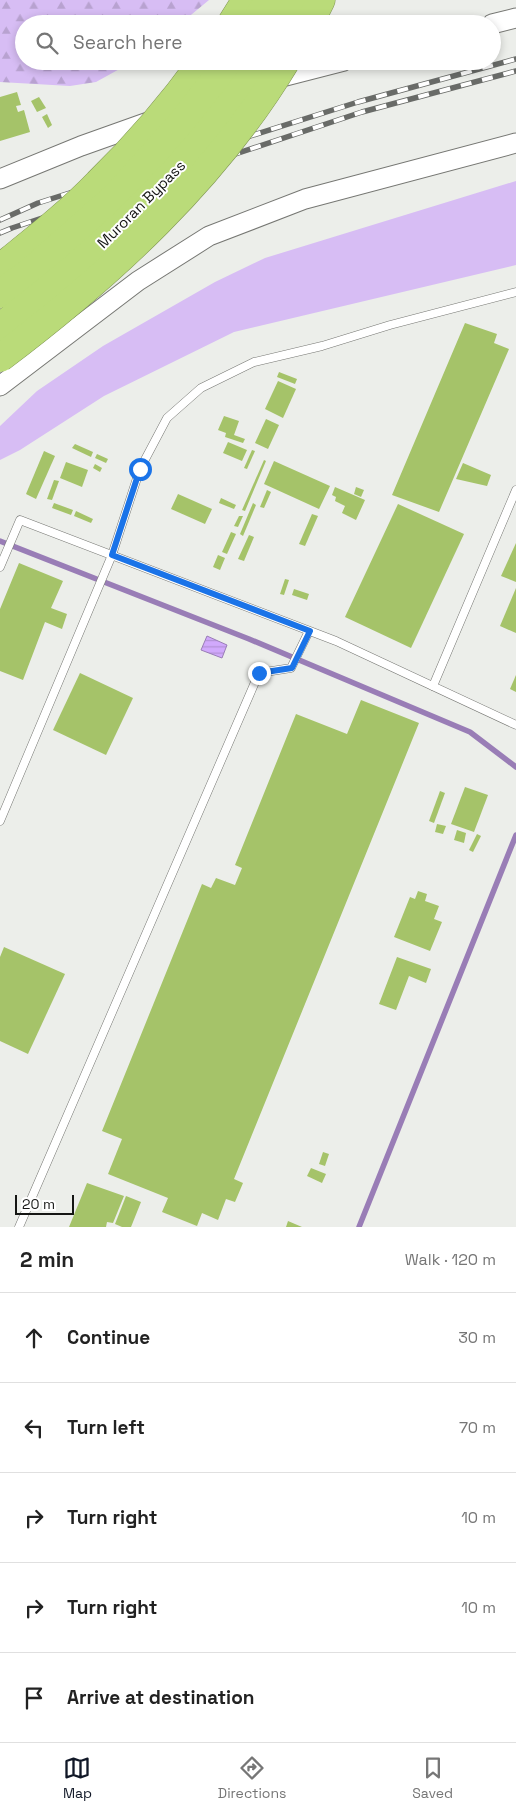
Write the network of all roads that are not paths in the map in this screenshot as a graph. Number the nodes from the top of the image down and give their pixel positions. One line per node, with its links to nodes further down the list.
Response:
1 (246, 0): 5 (highway)
2 (269, 0): 6 (highway)
3 (298, 0): 7 (highway)
4 (321, 0): 8 (highway)
5 (237, 15)
6 (260, 15)
7 (289, 15)
8 (314, 15)
9 (516, 18): 10 (street)
10 (501, 22)
11 (197, 70): 18 (highway, bridge)
12 (223, 70): 20 (highway, Muroran Bypass, bridge)
13 (255, 70): 21 (highway, Muroran Bypass, bridge)
14 (281, 70): 22 (highway, bridge)
15 (310, 70): 17 (street)
16 (516, 143): 23 (street)
17 (0, 179)
18 (0, 268)
19 (516, 292): 25 (lane)
20 (0, 294)
21 (0, 327)
22 (0, 358)
23 (0, 386)
24 (516, 490): 28 (lane)
25 (112, 555): 26 (lane); 27 (lane); 30 (lane)
26 (0, 567)
27 (310, 631): 28 (lane); 31 (lane)
28 (433, 686): 29 (lane)
29 (516, 725)
30 (0, 821)
31 (19, 1227)

